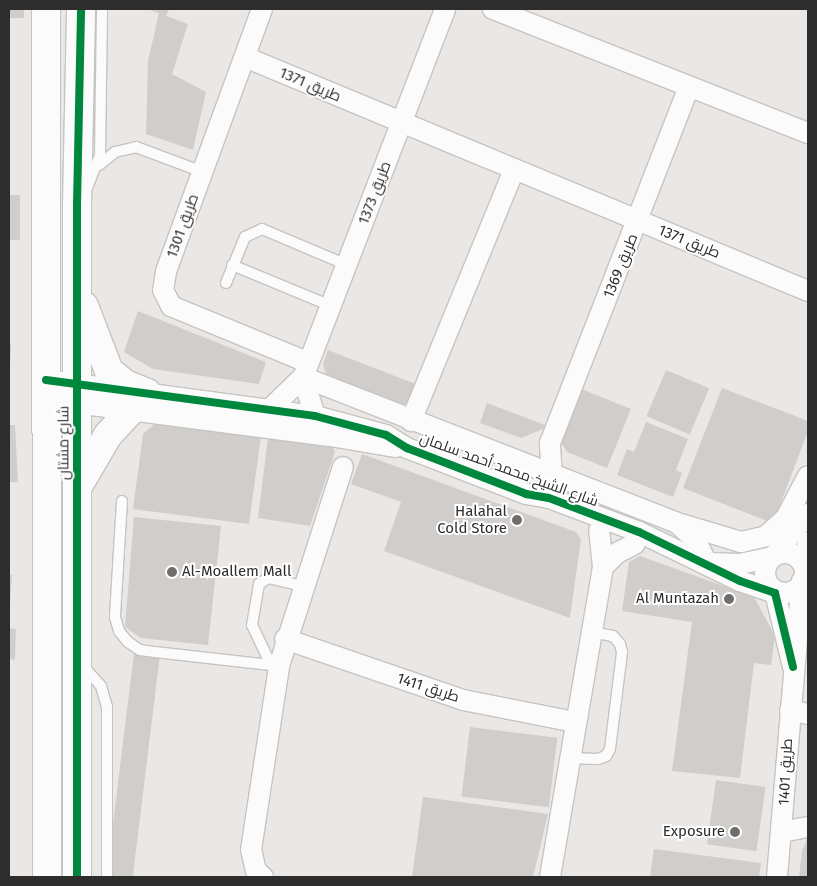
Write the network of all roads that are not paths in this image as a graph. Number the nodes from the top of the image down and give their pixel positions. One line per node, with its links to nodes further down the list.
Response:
1 (46, 9): 23 (street, شارع مشتان)
2 (80, 9): 14 (street, شارع مشتان)
3 (102, 9): 11 (lane, شارع مشتان)
4 (262, 9): 7 (street, طريق 1301)
5 (446, 9): 9 (street, طريق 1373)
6 (493, 9): 8 (street)
7 (245, 58): 9 (street, طريق 1371); 13 (street, طريق 1301)
8 (689, 87): 10 (street); 15 (street, طريق 1369)
9 (402, 123): 12 (street, طريق 1371); 17 (street, طريق 1373)
10 (808, 134)
11 (98, 166): 13 (lane); 14 (lane, شارع مشتان)
12 (514, 170): 15 (street, طريق 1371); 29 (street)
13 (203, 172): 22 (street, طريق 1301)
14 (77, 204): 20 (street, شارع مشتان)
15 (639, 222): 19 (street, طريق 1371); 32 (street, طريق 1369)
16 (232, 265): 17 (lane); 18 (lane); 21 (lane)
17 (347, 265): 21 (street, طريق 1373)
18 (226, 283)
19 (808, 291)
20 (78, 292): 24 (street, شارع مشتان); 25 (street)
21 (331, 306): 22 (street, طريق 1373)
22 (305, 369): 26 (street); 27 (street, طريق 1301); 28 (street)
23 (45, 390): 24 (street, شارع الشيخ محمد أحمد سلمان); 62 (street, شارع مشتان)
24 (77, 394): 25 (street, شارع الشيخ محمد أحمد سلمان); 39 (street, شارع مشتان)
25 (139, 402): 26 (street, شارع الشيخ محمد أحمد سلمان); 31 (street, شارع الشيخ محمد أحمد سلمان); 39 (street)
26 (269, 410): 28 (street, شارع الشيخ محمد أحمد سلمان)
27 (388, 412): 29 (street, طريق 1301); 30 (street)
28 (315, 416): 30 (street, شارع الشيخ محمد أحمد سلمان)
29 (411, 421): 35 (street, طريق 1301)
30 (352, 425): 34 (street, شارع الشيخ محمد أحمد سلمان)
31 (330, 436): 33 (street, شارع الشيخ محمد أحمد سلمان); 36 (street)
32 (550, 443): 35 (street, طريق 1369); 37 (street, طريق 1369)
33 (380, 446): 34 (street, شارع الشيخ محمد أحمد سلمان); 36 (street)
34 (406, 448): 43 (street, شارع الشيخ محمد أحمد سلمان)
35 (522, 464): 37 (street, طريق 1301)
36 (343, 467): 50 (street)
37 (552, 475): 42 (street, طريق 1301)
38 (808, 476): 42 (street, طريق 1301)
39 (77, 488): 54 (street, شارع مشتان)
40 (122, 501): 55 (lane)
41 (808, 514): 46 (street)
42 (677, 522): 47 (street)
43 (612, 531): 44 (street, شارع الشيخ محمد أحمد سلمان); 45 (street, شارع الشيخ محمد أحمد سلمان); 49 (street)
44 (635, 544): 45 (street, شارع الشيخ محمد أحمد سلمان); 49 (street)
45 (670, 549): 47 (street, شارع الشيخ محمد أحمد سلمان)
46 (774, 555): 47 (street, شارع الشيخ محمد أحمد سلمان); 48 (street); 51 (street)
47 (706, 562): 51 (street, شارع الشيخ محمد أحمد سلمان)
48 (804, 562): 51 (street); 56 (street, طريق 1401)
49 (603, 567): 52 (street)
50 (303, 586): 53 (street); 55 (lane)
51 (775, 593): 56 (street, طريق 1401)
52 (590, 632): 58 (street); 59 (lane)
53 (286, 639): 55 (street); 58 (street, طريق 1411)
54 (78, 661): 63 (street, شارع مشتان); 64 (lane)
55 (275, 665): 65 (street)
56 (793, 667): 57 (street, طريق 1401)
57 (800, 704): 60 (street, طريق 1401)
58 (575, 722): 59 (street)
59 (569, 758): 66 (street)
60 (783, 825): 61 (street); 67 (street, طريق 1401)
61 (808, 826)
62 (47, 877)
63 (77, 877)
64 (107, 877)
65 (264, 877)
66 (550, 877)
67 (777, 877)

